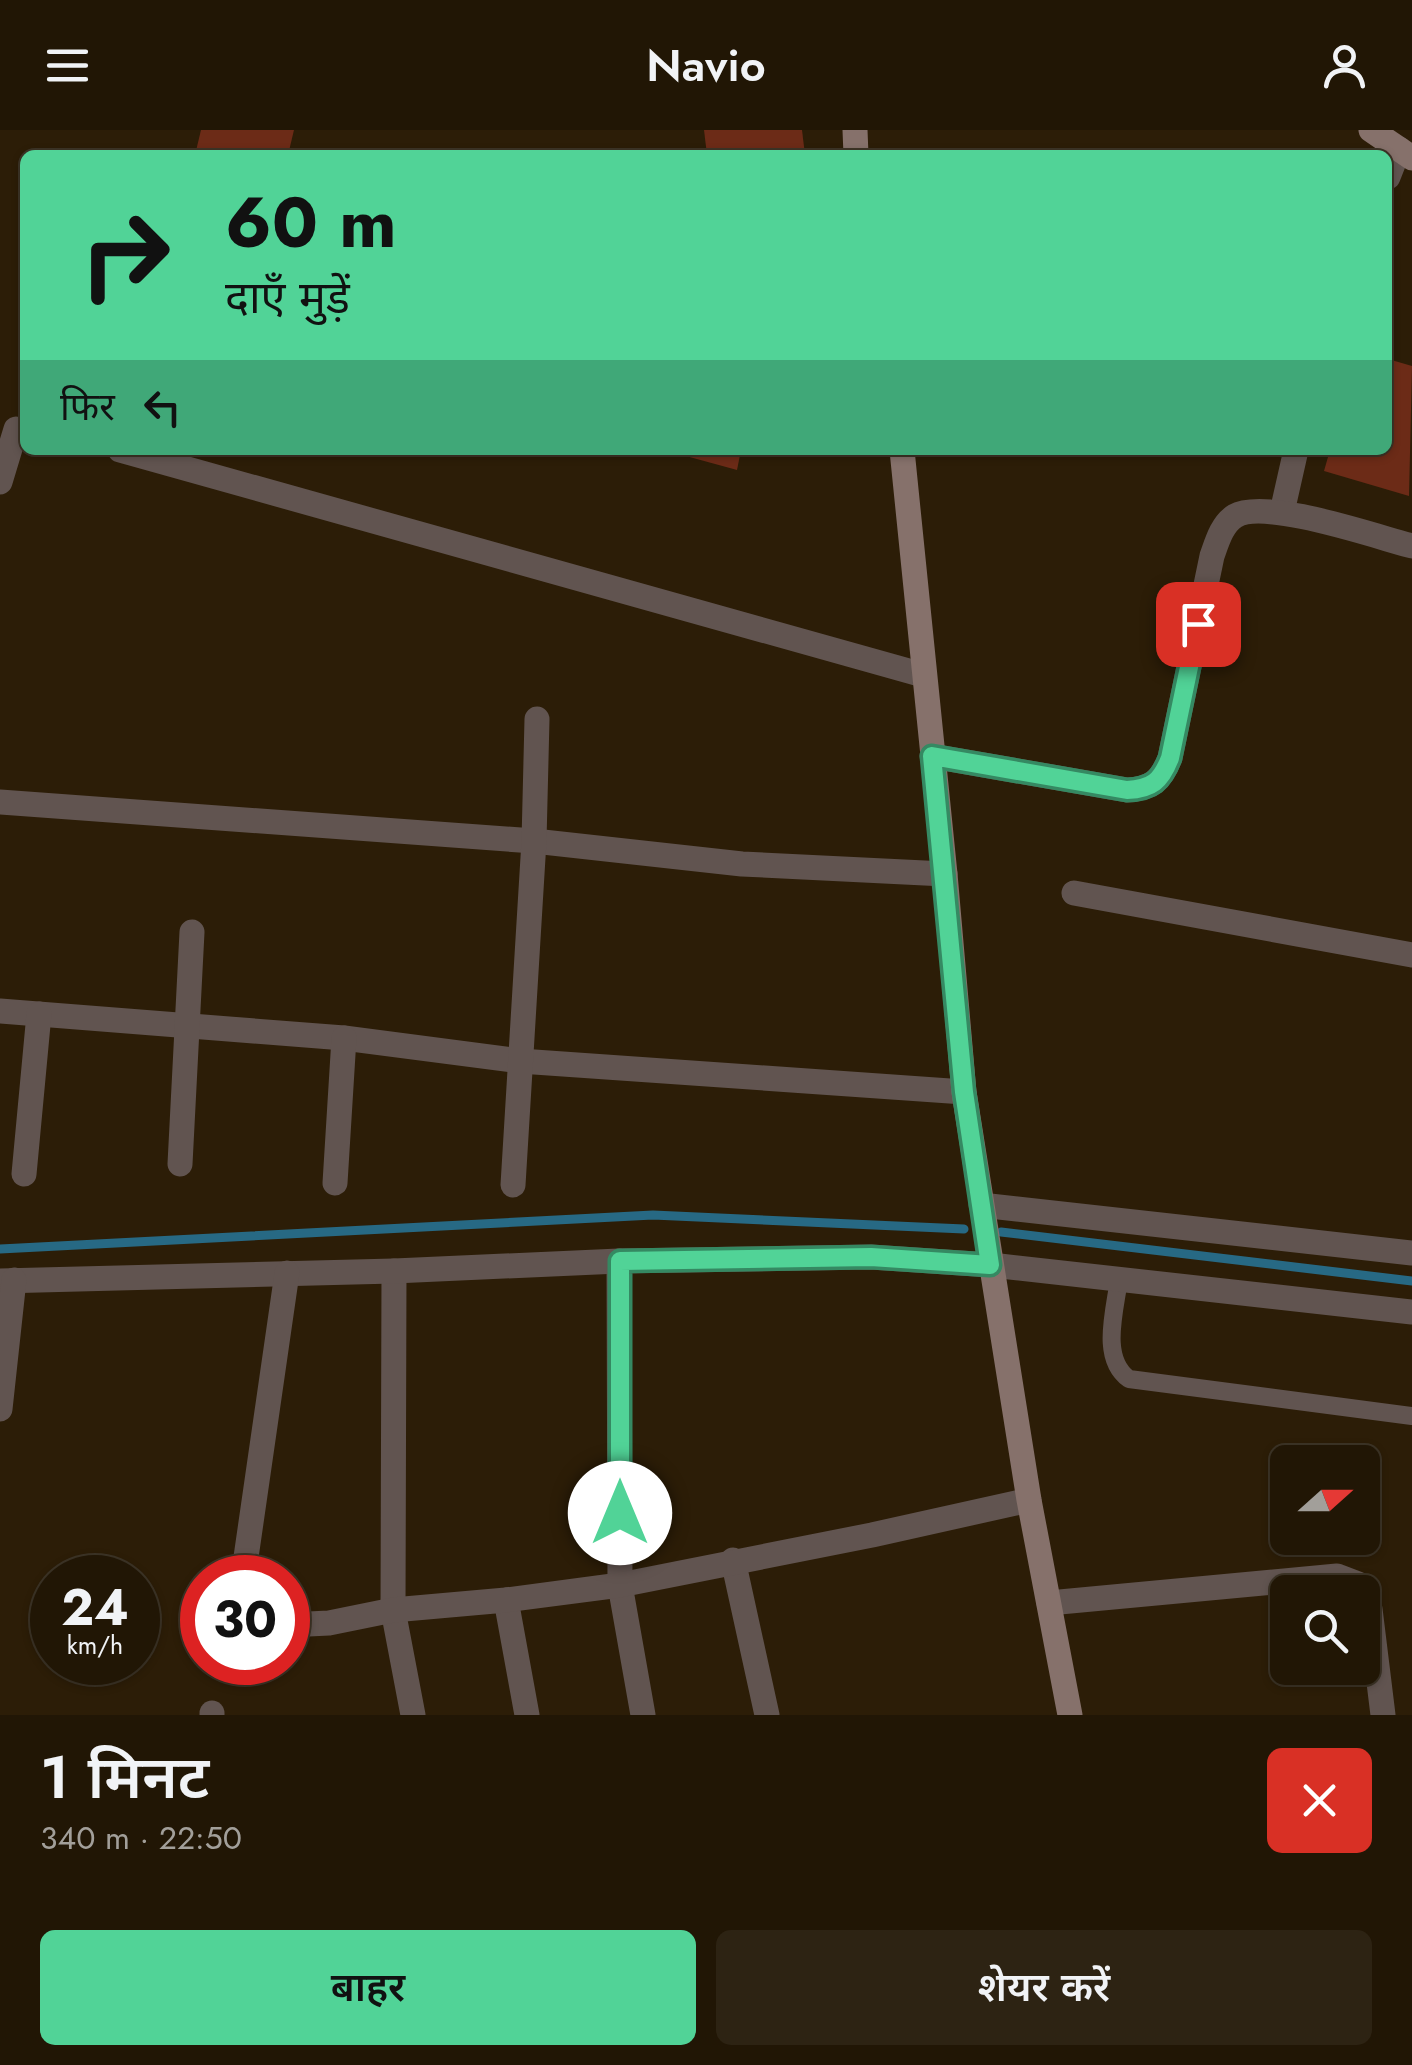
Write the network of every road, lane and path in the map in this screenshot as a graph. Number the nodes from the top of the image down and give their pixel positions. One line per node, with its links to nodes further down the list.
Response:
1 (1371, 130): 2 (main road)
2 (1406, 154)
3 (14, 429): 7 (street)
4 (138, 455): 10 (street)
5 (902, 455): 10 (main road)
6 (1295, 455): 8 (street)
7 (0, 482)
8 (1282, 512): 9 (street); 12 (street)
9 (1412, 546)
10 (923, 674): 12 (main road)
11 (537, 719): 14 (street)
12 (932, 756): 15 (main road)
13 (0, 802): 14 (street)
14 (534, 841): 15 (street); 23 (street)
15 (945, 874): 24 (main road)
16 (1074, 893): 18 (street)
17 (192, 932): 21 (street)
18 (1412, 954)
19 (0, 1010): 20 (street)
20 (39, 1014): 21 (street); 26 (street)
21 (189, 1027): 22 (street); 25 (street)
22 (344, 1038): 23 (street); 27 (street)
23 (520, 1062): 24 (street); 28 (street)
24 (964, 1092): 29 (main road)
25 (180, 1164)
26 (24, 1174)
27 (335, 1183)
28 (513, 1186)
29 (981, 1206): 30 (street); 32 (main road)
30 (1412, 1253)
31 (620, 1261): 32 (street); 33 (street); 44 (street)
32 (990, 1265): 35 (street); 40 (main road)
33 (394, 1271): 34 (street); 47 (street)
34 (287, 1273): 36 (street); 41 (street)
35 (1118, 1279): 37 (street); 39 (lane)
36 (7, 1280): 38 (street)
37 (1412, 1312)
38 (0, 1410)
39 (1412, 1416)
40 (1029, 1500): 42 (street); 46 (main road)
41 (247, 1555)
42 (733, 1560): 44 (street); 53 (street)
43 (1270, 1582): 46 (street)
44 (620, 1584): 45 (street); 52 (street)
45 (506, 1600): 47 (street); 51 (street)
46 (1049, 1602): 54 (main road)
47 (393, 1610): 48 (street); 50 (street)
48 (310, 1623)
49 (1379, 1685): 55 (street)
50 (413, 1715)
51 (528, 1715)
52 (644, 1715)
53 (767, 1715)
54 (1070, 1715)
55 (1382, 1715)

